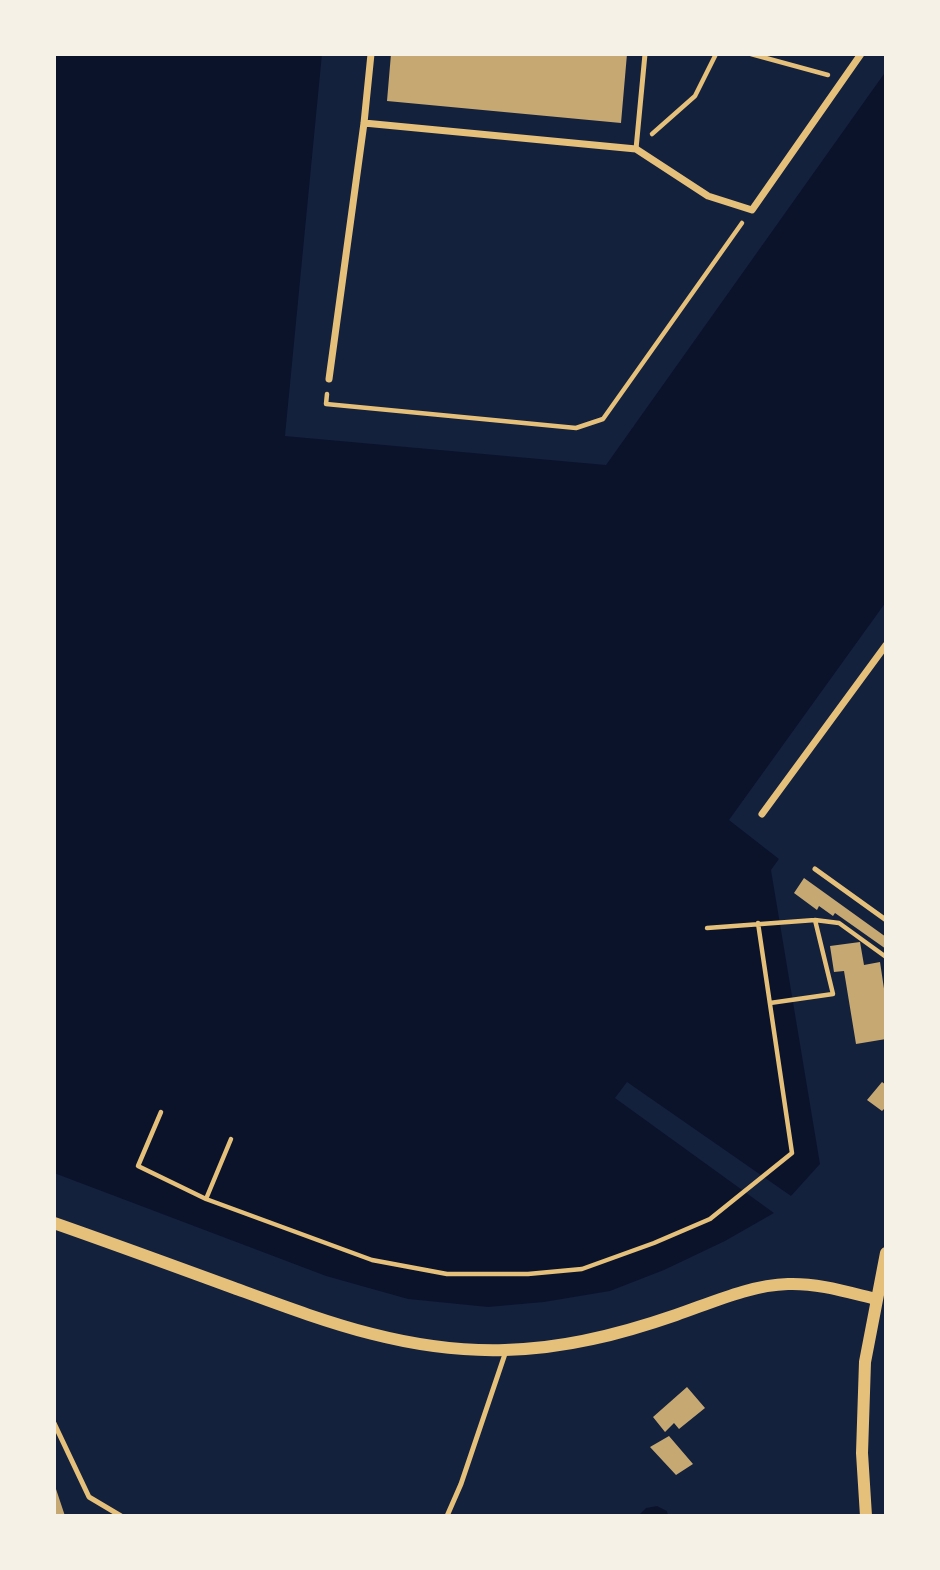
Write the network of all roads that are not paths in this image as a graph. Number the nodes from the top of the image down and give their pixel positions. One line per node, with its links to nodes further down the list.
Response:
1 (371, 54): 4 (street)
2 (645, 54): 5 (lane)
3 (861, 54): 5 (street)
4 (364, 123): 5 (street); 6 (street)
5 (636, 149)
6 (328, 379)
7 (886, 645): 8 (street)
8 (762, 814)
9 (815, 869): 10 (lane)
10 (886, 920)
11 (54, 1223): 14 (street)
12 (886, 1253): 13 (street)
13 (876, 1298): 14 (street); 18 (street)
14 (506, 1350): 17 (lane)
15 (54, 1423): 16 (lane)
16 (121, 1516)
17 (447, 1516)
18 (866, 1516)

